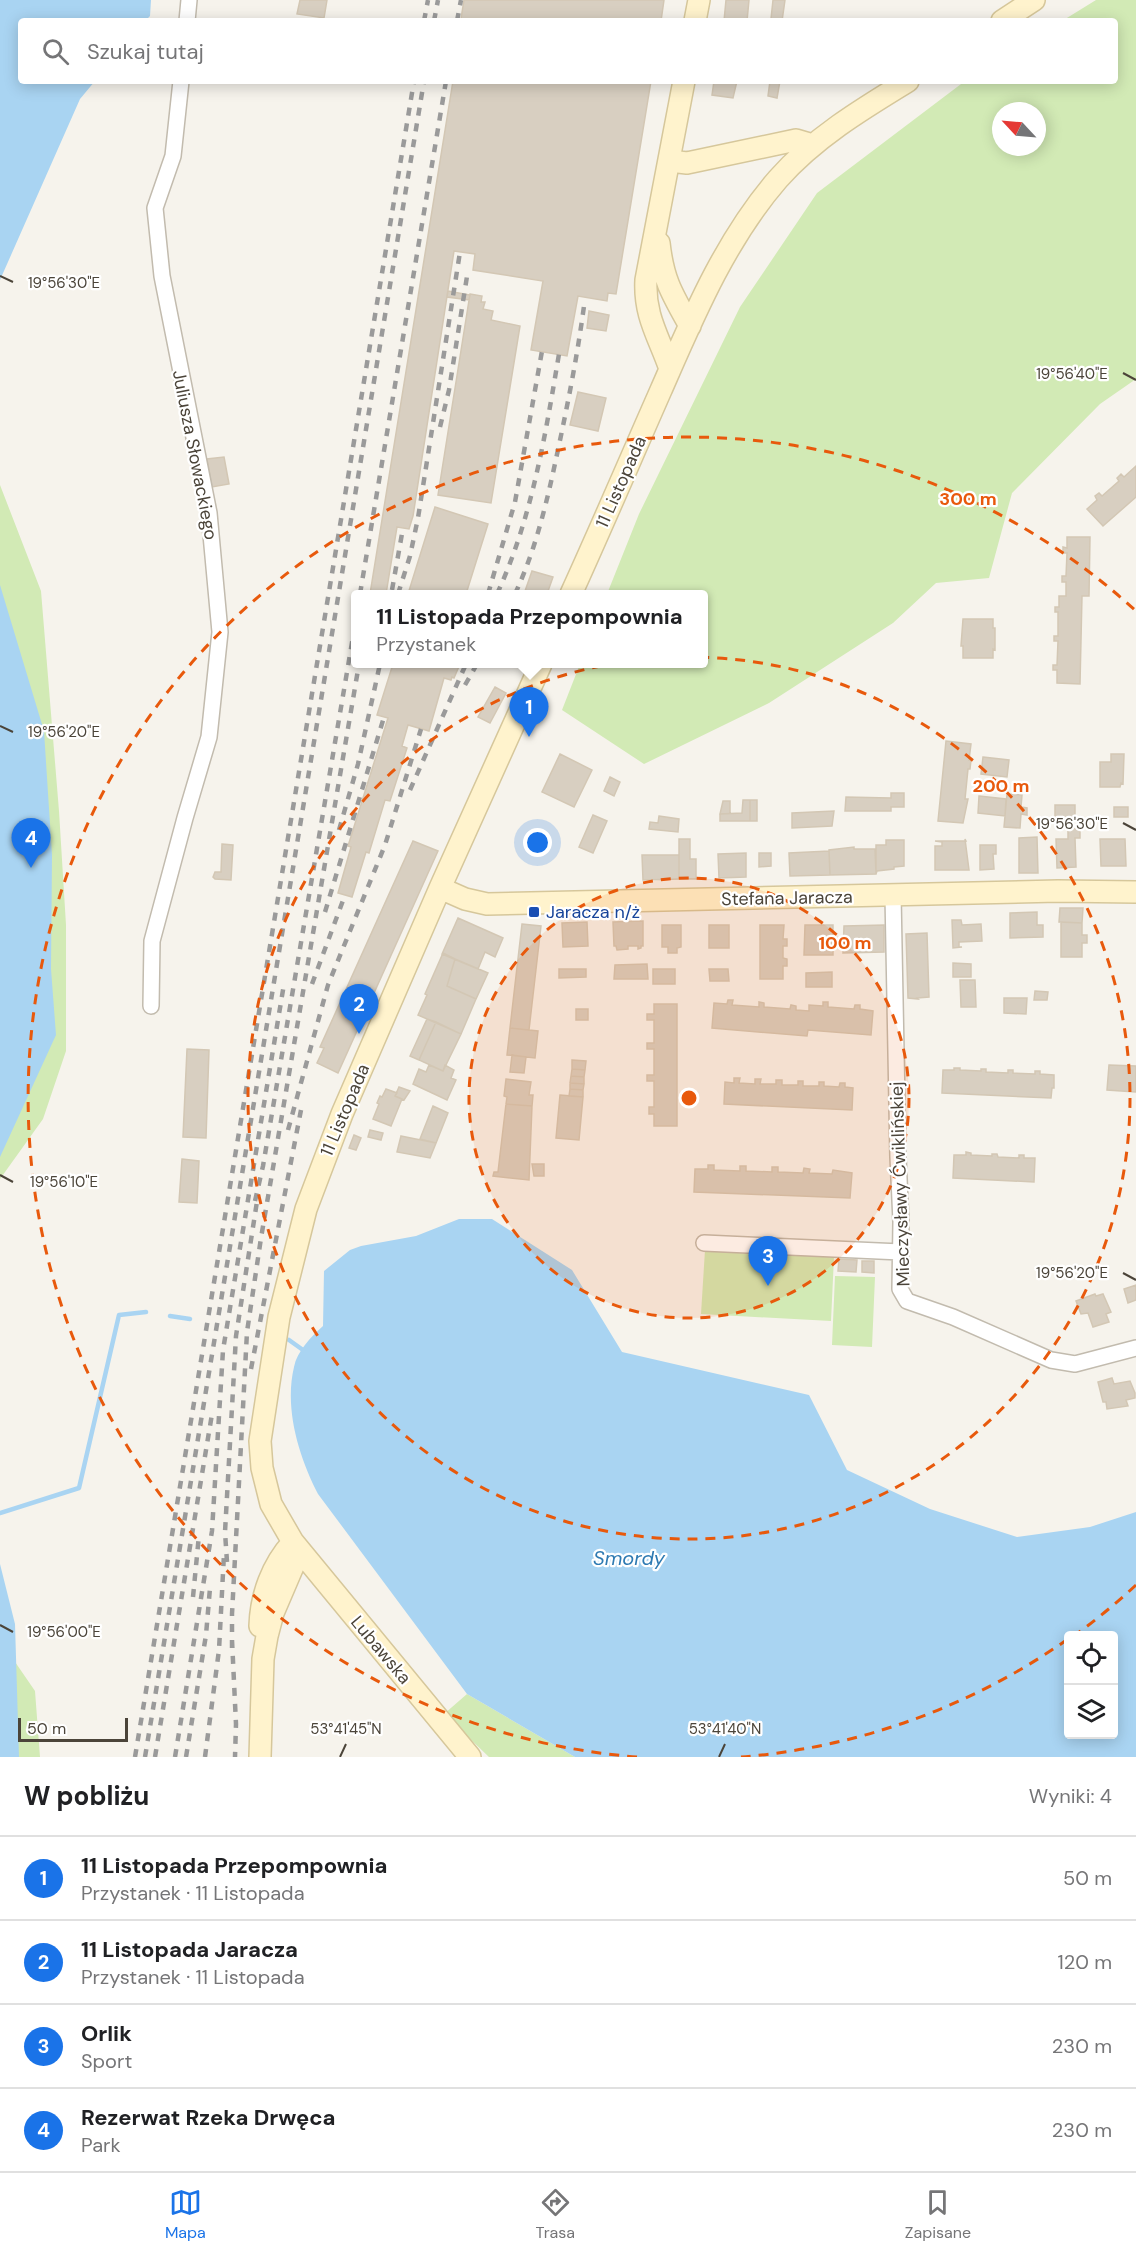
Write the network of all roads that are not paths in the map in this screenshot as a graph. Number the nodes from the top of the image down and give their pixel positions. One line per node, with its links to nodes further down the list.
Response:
1 (189, 0): 4 (street)
2 (699, 0): 5 (main road)
3 (1034, 0): 6 (main road)
4 (187, 18)
5 (696, 18)
6 (1007, 18)
7 (181, 84): 21 (street, Juliusza Słowackiego)
8 (683, 84): 11 (main road)
9 (903, 84): 10 (main road, 11 Listopada)
10 (813, 145): 11 (main road); 14 (main road, 11 Listopada)
11 (670, 161): 12 (main road)
12 (658, 226): 13 (main road); 14 (main road)
13 (652, 320): 14 (main road); 15 (main road)
14 (690, 326): 15 (main road, 11 Listopada)
15 (670, 369): 16 (main road, 11 Listopada)
16 (574, 590)
17 (539, 668): 18 (main road, 11 Listopada)
18 (440, 888): 20 (main road, Stefana Jaracza); 25 (main road, 11 Listopada)
19 (1136, 892): 20 (main road, Stefana Jaracza)
20 (893, 895): 23 (street, Mieczysławy Ćwiklińskiej)
21 (151, 1005)
22 (704, 1243): 23 (street)
23 (902, 1252): 24 (street, Mieczysławy Ćwiklińskiej)
24 (1136, 1348)
25 (293, 1542): 26 (main road, Lubawska); 27 (main road); 28 (main road)
26 (327, 1585): 27 (main road); 30 (main road, Lubawska)
27 (283, 1589): 28 (main road)
28 (263, 1659): 29 (main road)
29 (260, 1757)
30 (470, 1757)

